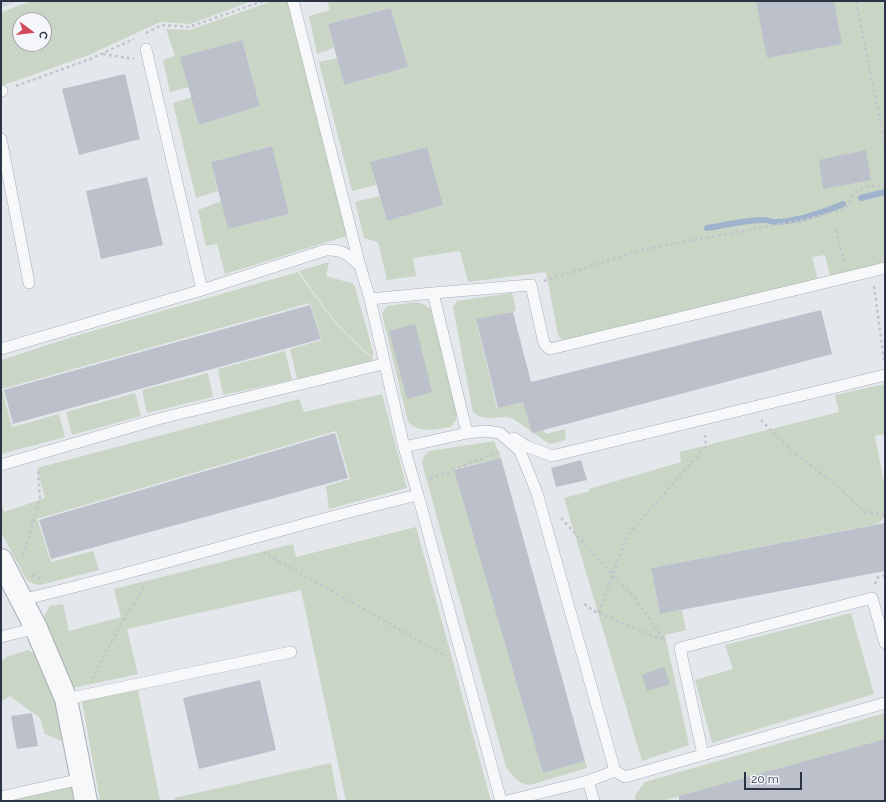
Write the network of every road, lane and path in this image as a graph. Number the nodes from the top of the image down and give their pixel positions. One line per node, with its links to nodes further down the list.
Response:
1 (293, 1): 10 (lane)
2 (856, 1): 7 (path)
3 (146, 49): 5 (lane)
4 (102, 53): 5 (path)
5 (148, 61): 18 (lane)
6 (1, 139): 16 (lane)
7 (885, 146)
8 (885, 186): 17 (path)
9 (836, 230): 15 (path)
10 (354, 242): 11 (lane); 12 (lane)
11 (326, 250): 12 (lane); 18 (lane)
12 (360, 266): 20 (lane)
13 (885, 268): 14 (lane)
14 (872, 271): 15 (lane); 23 (path)
15 (847, 277): 17 (lane)
16 (29, 283)
17 (530, 285): 19 (lane)
18 (202, 290): 21 (lane)
19 (434, 294): 20 (lane); 26 (lane)
20 (370, 299): 22 (lane)
21 (1, 349)
22 (384, 364): 29 (lane); 31 (lane)
23 (885, 365)
24 (885, 375): 25 (lane)
25 (750, 408): 27 (lane); 36 (path)
26 (467, 433): 27 (lane); 29 (lane)
27 (500, 433): 34 (lane)
28 (706, 446): 41 (path)
29 (404, 447): 35 (lane)
30 (500, 452): 33 (path)
31 (36, 454): 32 (lane); 38 (path)
32 (1, 465)
33 (427, 480)
34 (538, 493): 41 (path); 43 (lane)
35 (418, 495): 37 (lane); 61 (lane)
36 (885, 515)
37 (243, 541): 39 (lane); 52 (path)
38 (11, 561): 44 (street)
39 (159, 564): 44 (lane); 53 (path)
40 (26, 573): 42 (path)
41 (613, 575): 45 (path); 48 (path)
42 (48, 581)
43 (564, 588): 45 (path); 56 (lane)
44 (21, 600): 46 (street)
45 (599, 613): 48 (path)
46 (36, 628): 47 (lane); 53 (street)
47 (1, 637)
48 (665, 642): 50 (path)
49 (885, 643): 50 (lane)
50 (680, 648): 55 (lane)
51 (291, 652): 53 (lane)
52 (450, 659)
53 (72, 698): 57 (street)
54 (885, 703): 55 (lane)
55 (703, 755): 56 (lane)
56 (616, 772): 58 (lane)
57 (81, 779): 59 (lane); 60 (street)
58 (588, 781): 62 (lane); 63 (lane)
59 (1, 797)
60 (86, 801)
61 (501, 801)
62 (507, 801)
63 (594, 801)

